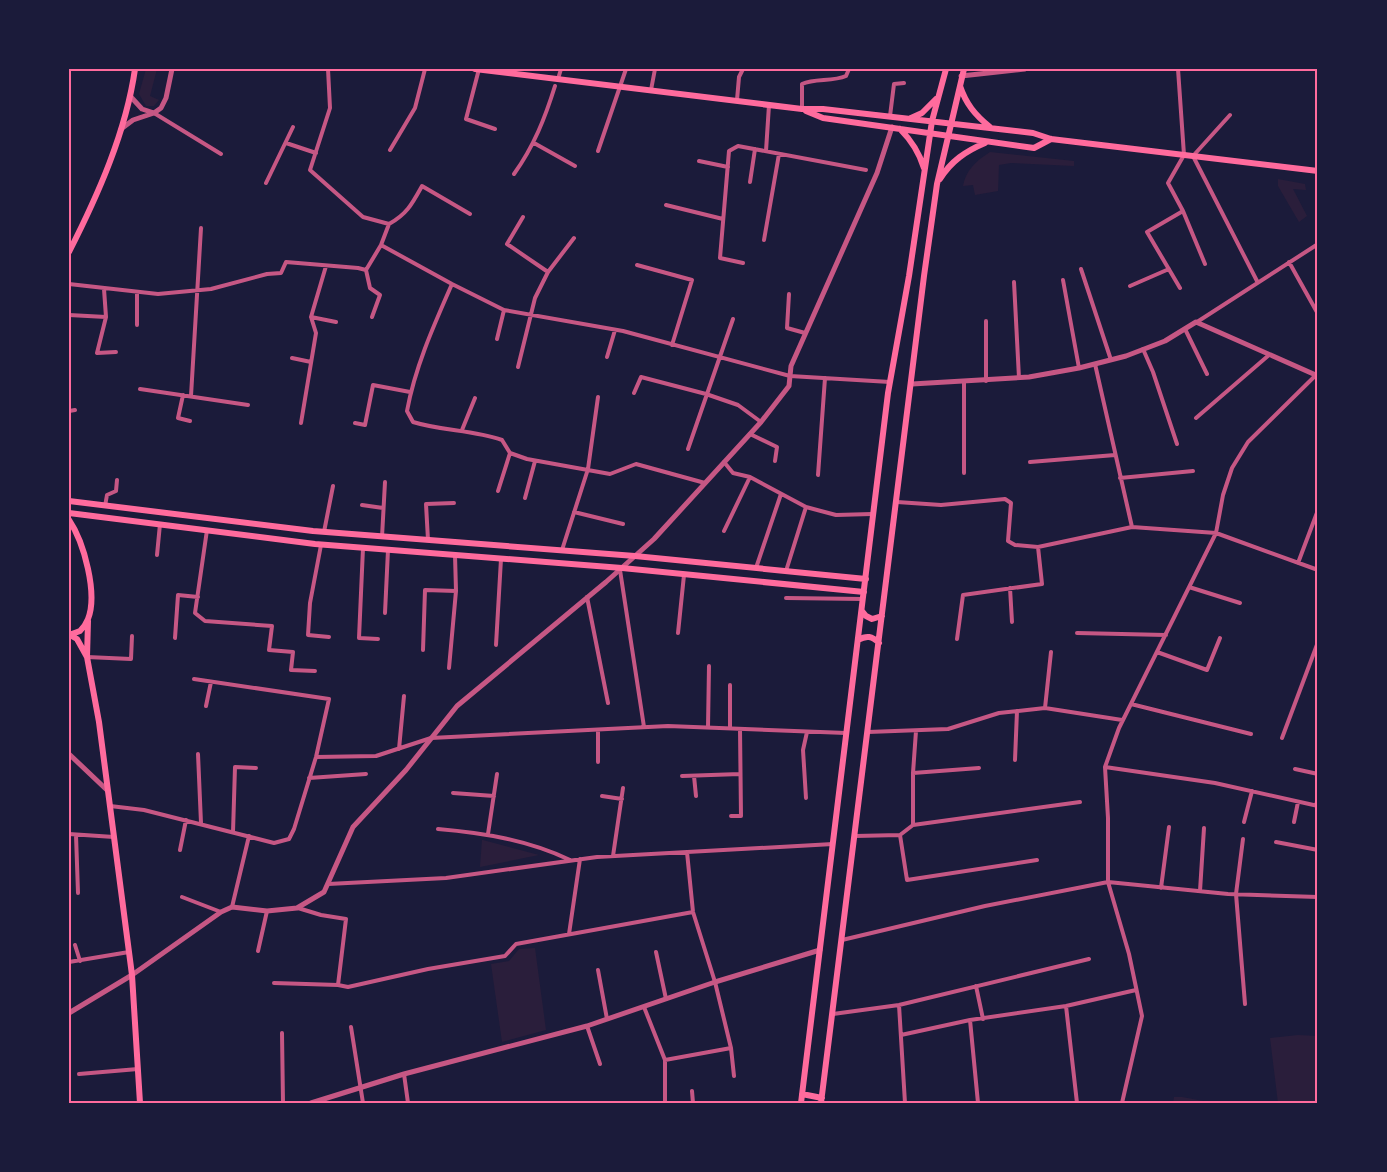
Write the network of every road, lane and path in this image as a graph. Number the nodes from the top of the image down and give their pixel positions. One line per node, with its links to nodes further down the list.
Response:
1 (135, 69): 22 (main road)
2 (172, 69): 26 (street)
3 (328, 69): 48 (street)
4 (425, 69): 45 (street)
5 (477, 69): 14 (main road); 36 (street)
6 (561, 69): 16 (street)
7 (626, 69): 19 (street)
8 (655, 69): 20 (street)
9 (743, 69): 23 (street)
10 (849, 69): 25 (street)
11 (946, 69): 21 (main road)
12 (1025, 69): 15 (street)
13 (1178, 69): 51 (street)
14 (518, 72): 16 (main road)
15 (963, 73): 18 (main road)
16 (556, 82): 19 (main road); 43 (street)
17 (904, 83): 28 (street)
18 (960, 85): 31 (main road); 34 (main road)
19 (620, 87): 20 (main road); 46 (street)
20 (651, 91): 23 (main road)
21 (940, 94): 29 (main road); 30 (main road)
22 (131, 97): 26 (street); 35 (main road)
23 (737, 101): 24 (main road)
24 (769, 105): 25 (main road); 47 (street)
25 (802, 109): 28 (main road); 33 (main road)
26 (154, 112): 35 (street); 49 (street)
27 (1230, 115): 52 (street)
28 (890, 117): 29 (main road)
29 (910, 119): 30 (main road)
30 (932, 121): 31 (main road); 38 (main road)
31 (950, 124): 34 (main road); 39 (main road)
32 (292, 127): 42 (street)
33 (892, 127): 37 (main road); 113 (street)
34 (991, 128): 40 (main road)
35 (121, 129): 70 (main road)
36 (495, 129)
37 (900, 129): 38 (main road); 57 (main road)
38 (930, 135): 39 (main road); 57 (main road)
39 (948, 137): 41 (main road); 62 (main road)
40 (1051, 139): 41 (main road); 51 (main road)
41 (988, 142): 62 (main road)
42 (286, 143): 48 (street); 61 (street)
43 (534, 143): 54 (street); 59 (street)
44 (754, 149): 47 (street); 55 (street); 60 (street)
45 (390, 150)
46 (598, 151)
47 (766, 151): 50 (street)
48 (316, 153): 68 (street)
49 (221, 154)
50 (779, 154): 56 (street); 73 (street)
51 (1184, 155): 52 (main road); 64 (street)
52 (1193, 156): 58 (main road); 89 (street)
53 (699, 161): 55 (street)
54 (575, 166)
55 (728, 167): 67 (street)
56 (866, 170)
57 (925, 171): 86 (main road)
58 (1318, 171)
59 (514, 174)
60 (750, 182)
61 (266, 183)
62 (937, 184): 87 (main road)
63 (666, 205): 67 (street)
64 (1183, 211): 79 (street); 82 (street)
65 (470, 214): 68 (street)
66 (523, 216): 85 (street)
67 (723, 219): 78 (street)
68 (389, 224): 75 (street)
69 (201, 228): 96 (street)
70 (78, 233): 71 (street); 76 (main road)
71 (69, 234)
72 (574, 238): 85 (street)
73 (764, 240)
74 (1318, 243): 77 (street)
75 (381, 245): 84 (street); 92 (street)
76 (69, 252)
77 (1289, 262): 89 (street); 100 (street)
78 (742, 263)
79 (1205, 264)
80 (638, 265): 115 (street)
81 (326, 266): 84 (street); 96 (street); 104 (street)
82 (1169, 268): 93 (street); 94 (street)
83 (1082, 269): 122 (street)
84 (366, 270): 105 (street)
85 (548, 272): 102 (street)
86 (909, 276): 87 (main road); 133 (main road)
87 (924, 276): 135 (main road)
88 (1063, 280): 126 (street)
89 (1257, 281): 109 (street)
90 (1014, 282): 131 (street)
91 (69, 284): 95 (street)
92 (452, 284): 99 (street); 137 (street)
93 (1130, 286)
94 (1180, 288)
95 (104, 289): 97 (street); 103 (street)
96 (197, 290): 97 (street); 141 (street)
97 (137, 292): 110 (street)
98 (789, 294): 113 (street)
99 (504, 310): 102 (street); 114 (street)
100 (1318, 314)
101 (69, 315): 103 (street)
102 (530, 316): 112 (street); 125 (street)
103 (106, 317): 117 (street)
104 (311, 317): 108 (street); 123 (street)
105 (372, 317)
106 (734, 319): 121 (street)
107 (986, 321): 132 (street)
108 (336, 322)
109 (1196, 322): 111 (street); 118 (street)
110 (137, 325)
111 (1185, 329): 116 (street); 127 (street)
112 (615, 330): 115 (street); 119 (street)
113 (806, 333): 128 (street)
114 (497, 339)
115 (672, 345): 121 (street)
116 (1143, 350): 122 (street); 154 (street)
117 (116, 352)
118 (1269, 355): 129 (street); 147 (street)
119 (607, 357)
120 (292, 358): 123 (street)
121 (721, 358): 128 (street); 139 (street)
122 (1111, 360): 124 (street)
123 (311, 362): 150 (street)
124 (1095, 364): 126 (street); 157 (street)
125 (518, 367)
126 (1079, 368): 131 (street)
127 (1208, 374)
128 (790, 376): 130 (street); 149 (street)
129 (1317, 376): 193 (street)
130 (825, 378): 133 (street); 165 (street)
131 (1019, 378): 132 (street)
132 (986, 381): 134 (street)
133 (890, 382): 185 (main road)
134 (964, 382): 135 (street); 164 (street)
135 (912, 384): 176 (main road)
136 (140, 389): 140 (street)
137 (410, 393): 151 (street); 152 (street)
138 (634, 393): 139 (street)
139 (706, 394): 149 (street); 155 (street)
140 (183, 395): 141 (street); 148 (street)
141 (191, 396): 144 (street)
142 (598, 397): 162 (street)
143 (475, 398): 152 (street)
144 (248, 405)
145 (75, 410): 146 (street)
146 (69, 411)
147 (1196, 418)
148 (190, 421)
149 (761, 422): 153 (street)
150 (301, 423)
151 (355, 423)
152 (462, 430): 156 (street)
153 (750, 434): 159 (street); 160 (street)
154 (1177, 444)
155 (688, 449)
156 (510, 453): 158 (street); 172 (street)
157 (1115, 455): 161 (street); 167 (street)
158 (535, 461): 162 (street); 174 (street)
159 (776, 461)
160 (724, 462): 166 (street); 170 (street)
161 (1030, 462)
162 (588, 469): 170 (street); 183 (street)
163 (1193, 471): 167 (street)
164 (964, 473)
165 (818, 475)
166 (750, 477): 173 (street); 191 (street)
167 (1120, 478): 189 (street)
168 (117, 480): 179 (street)
169 (386, 482): 181 (street)
170 (705, 483): 203 (street)
171 (333, 486): 192 (street)
172 (498, 491)
173 (782, 494): 180 (street); 206 (street)
174 (525, 498)
175 (69, 501): 179 (main road)
176 (897, 502): 197 (street); 222 (main road)
177 (454, 503): 195 (street)
178 (362, 505): 181 (street)
179 (105, 506): 192 (main road)
180 (806, 507): 185 (street); 209 (street)
181 (383, 508): 194 (street)
182 (1318, 510): 205 (street)
183 (574, 512): 188 (street); 200 (street)
184 (69, 513): 187 (main road)
185 (873, 514): 211 (main road)
186 (69, 520): 223 (main road)
187 (160, 524): 190 (main road); 201 (street)
188 (623, 524)
189 (1132, 527): 193 (street); 197 (street)
190 (207, 530): 196 (main road); 216 (street)
191 (724, 531)
192 (324, 532): 194 (main road)
193 (1216, 533): 205 (street); 212 (street)
194 (382, 537): 195 (main road)
195 (428, 540): 200 (main road)
196 (321, 545): 198 (main road); 230 (street)
197 (1038, 547): 213 (street)
198 (363, 548): 199 (main road); 233 (street)
199 (388, 550): 202 (main road); 221 (street)
200 (562, 550): 203 (main road)
201 (157, 555)
202 (455, 555): 204 (main road); 214 (street)
203 (635, 556): 206 (main road); 207 (street)
204 (501, 559): 207 (main road); 238 (street)
205 (1298, 563): 208 (street)
206 (756, 568): 209 (main road)
207 (621, 569): 210 (main road); 217 (street); 256 (street)
208 (1318, 570)
209 (786, 571): 211 (main road)
210 (684, 574): 215 (main road); 225 (street)
211 (866, 579): 215 (main road)
212 (1189, 587): 219 (street); 228 (street)
213 (1010, 588): 224 (street); 234 (street)
214 (456, 591): 239 (street); 244 (street)
215 (863, 595): 218 (street); 220 (main road)
216 (198, 597): 231 (street); 245 (street)
217 (587, 597): 250 (street); 266 (street)
218 (786, 598)
219 (1240, 603)
220 (861, 610): 222 (main road); 235 (main road)
221 (385, 613)
222 (882, 616): 237 (main road)
223 (88, 619): 227 (main road); 242 (main road)
224 (1012, 622)
225 (678, 633)
226 (1077, 633): 228 (street)
227 (69, 635): 242 (main road)
228 (1166, 635): 241 (street)
229 (132, 636): 242 (street)
230 (329, 637)
231 (175, 638)
232 (1220, 638): 241 (street)
233 (378, 639)
234 (957, 639)
235 (858, 640): 237 (main road); 264 (main road)
236 (1318, 642): 267 (street)
237 (879, 643): 263 (main road)
238 (496, 645)
239 (423, 650)
240 (1051, 652): 253 (street)
241 (1157, 652): 251 (street)
242 (87, 657): 287 (main road)
243 (709, 666): 257 (street)
244 (448, 668)
245 (315, 671)
246 (194, 679): 247 (street)
247 (211, 682): 252 (street); 271 (street)
248 (730, 685): 258 (street)
249 (404, 696): 268 (street)
250 (608, 703)
251 (1131, 704): 255 (street); 265 (street)
252 (206, 706)
253 (1046, 708): 254 (street); 255 (street)
254 (1017, 711): 261 (street); 272 (street)
255 (1122, 720): 274 (street)
256 (644, 727): 257 (street); 260 (street)
257 (708, 727): 258 (street)
258 (730, 728): 259 (street)
259 (740, 729): 262 (street); 281 (street)
260 (598, 730): 266 (street); 273 (street)
261 (916, 731): 263 (street); 278 (street)
262 (807, 732): 264 (street); 294 (street)
263 (868, 732): 315 (main road)
264 (846, 733): 319 (main road)
265 (1251, 734)
266 (431, 738): 268 (street); 328 (street)
267 (1282, 738)
268 (399, 748): 271 (street)
269 (69, 754): 287 (street)
270 (198, 754): 304 (street)
271 (316, 757): 285 (street)
272 (1015, 760)
273 (598, 762)
274 (1106, 767): 288 (street); 327 (street)
275 (256, 768): 309 (street)
276 (979, 768): 278 (street)
277 (1295, 769): 282 (street)
278 (913, 773): 305 (street)
279 (366, 774): 285 (street)
280 (497, 774): 290 (street)
281 (740, 774): 284 (street); 300 (street)
282 (1318, 774)
283 (682, 776): 284 (street)
284 (694, 776): 292 (street)
285 (309, 778): 314 (street)
286 (623, 788): 295 (street)
287 (108, 791): 298 (main road)
288 (1252, 791): 297 (street); 302 (street)
289 (453, 793): 290 (street)
290 (494, 796): 312 (street)
291 (602, 796): 295 (street)
292 (696, 796)
293 (1318, 797): 299 (street)
294 (807, 798)
295 (622, 799): 323 (street)
296 (1080, 802): 305 (street)
297 (1299, 802): 299 (street); 303 (street)
298 (110, 806): 301 (street); 316 (main road)
299 (1317, 806)
300 (731, 816)
301 (186, 820): 304 (street); 320 (street)
302 (1244, 822)
303 (1294, 822)
304 (201, 824): 309 (street)
305 (913, 825): 313 (street)
306 (1169, 827): 329 (street)
307 (1204, 828): 330 (street)
308 (438, 829): 312 (street)
309 (233, 832): 314 (street)
310 (69, 834): 311 (street)
311 (76, 834): 316 (street); 331 (street)
312 (488, 834): 326 (street)
313 (900, 835): 315 (street); 325 (street)
314 (249, 836): 335 (street)
315 (855, 836): 341 (main road)
316 (114, 837): 345 (main road)
317 (1244, 839): 332 (street)
318 (1275, 842): 321 (street)
319 (833, 844): 322 (street); 343 (main road)
320 (180, 850)
321 (1318, 850)
322 (687, 852): 323 (street); 339 (street)
323 (613, 856): 324 (street)
324 (580, 859): 326 (street); 340 (street)
325 (1037, 860)
326 (570, 861): 328 (street)
327 (1108, 882): 329 (street); 341 (street); 356 (street)
328 (328, 884): 336 (street)
329 (1161, 888): 330 (street)
330 (1200, 891): 332 (street)
331 (78, 893)
332 (1236, 894): 334 (street); 358 (street)
333 (182, 897): 338 (street)
334 (1318, 897)
335 (232, 907): 337 (street); 338 (street)
336 (297, 908): 337 (street); 354 (street)
337 (267, 911): 344 (street)
338 (221, 912): 351 (street)
339 (693, 912): 340 (street); 352 (street)
340 (569, 934): 354 (street)
341 (842, 940): 363 (main road)
342 (75, 945): 348 (street)
343 (820, 950): 352 (street); 380 (main road)
344 (258, 951)
345 (129, 952): 348 (street); 351 (main road)
346 (656, 952): 357 (street)
347 (1089, 959): 355 (street)
348 (80, 961): 349 (street)
349 (69, 962)
350 (598, 970): 365 (street)
351 (132, 975): 362 (street); 374 (main road)
352 (715, 982): 357 (street); 371 (street)
353 (274, 983): 354 (street)
354 (338, 985)
355 (976, 986): 359 (street); 364 (street)
356 (1136, 990): 360 (street); 393 (street)
357 (666, 999): 361 (street)
358 (1245, 1004)
359 (899, 1005): 363 (street); 370 (street)
360 (1066, 1006): 364 (street); 392 (street)
361 (644, 1007): 365 (street); 372 (street)
362 (69, 1013)
363 (832, 1014): 381 (main road)
364 (982, 1018): 366 (street)
365 (607, 1020): 367 (street)
366 (970, 1020): 370 (street); 391 (street)
367 (586, 1026): 373 (street); 376 (street)
368 (351, 1027): 378 (street)
369 (282, 1033): 383 (street)
370 (901, 1035): 390 (street)
371 (730, 1047): 372 (street); 377 (street)
372 (665, 1060): 387 (street)
373 (600, 1064)
374 (139, 1069): 375 (street); 382 (main road)
375 (79, 1074)
376 (404, 1074): 378 (street); 386 (street)
377 (734, 1076)
378 (361, 1088): 384 (street); 385 (street)
379 (692, 1091): 388 (street)
380 (802, 1094): 381 (main road); 389 (main road)
381 (822, 1101)
382 (140, 1103)
383 (283, 1103)
384 (311, 1103)
385 (363, 1103)
386 (408, 1103)
387 (665, 1103)
388 (693, 1103)
389 (801, 1103)
390 (905, 1103)
391 (978, 1103)
392 (1077, 1103)
393 (1122, 1103)

